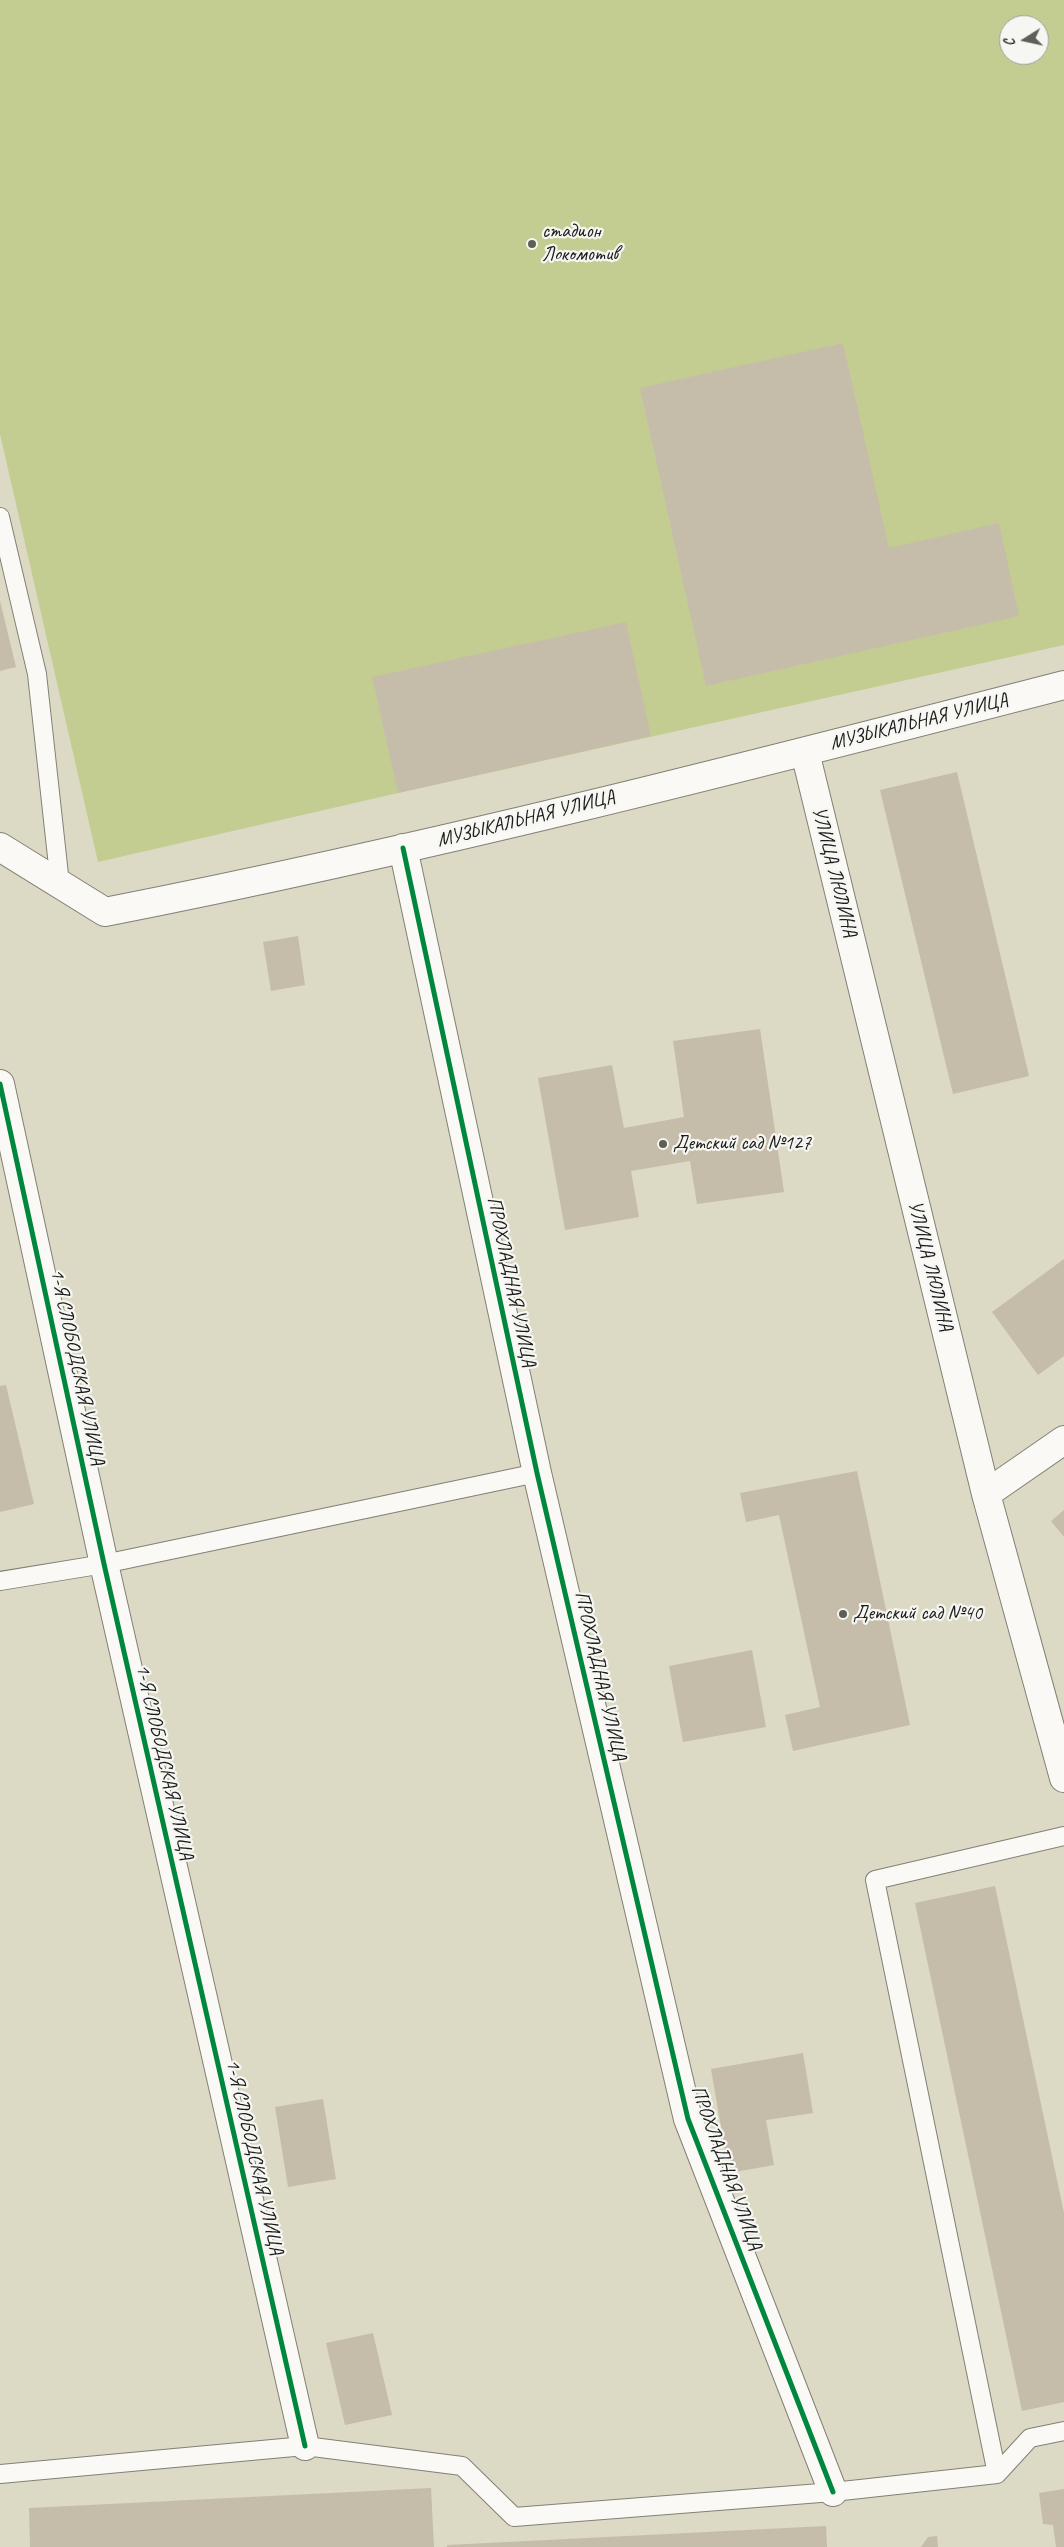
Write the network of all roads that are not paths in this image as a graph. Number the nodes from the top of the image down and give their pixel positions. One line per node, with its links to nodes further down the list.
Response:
1 (0, 517): 2 (lane)
2 (5, 564): 7 (lane)
3 (1064, 685): 4 (street, МУЗЫКАЛЬНАЯ УЛИЦА)
4 (805, 752): 6 (street, МУЗЫКАЛЬНАЯ УЛИЦА); 11 (street, УЛИЦА ЛЮЛИНА)
5 (0, 848): 7 (street, МУЗЫКАЛЬНАЯ УЛИЦА)
6 (403, 848): 7 (street, МУЗЫКАЛЬНАЯ УЛИЦА); 10 (street, ПРОХЛАДНАЯ УЛИЦА)
7 (60, 884)
8 (0, 1084): 12 (street, 1-Я СЛОБОДСКАЯ УЛИЦА)
9 (1064, 1440): 11 (street)
10 (537, 1473): 12 (lane); 20 (street, ПРОХЛАДНАЯ УЛИЦА)
11 (986, 1494): 14 (street, УЛИЦА ЛЮЛИНА)
12 (104, 1564): 13 (lane); 17 (street, 1-Я СЛОБОДСКАЯ УЛИЦА)
13 (0, 1581)
14 (1064, 1778)
15 (1064, 1836): 19 (lane)
16 (1064, 2431): 19 (lane)
17 (305, 2446): 18 (lane); 20 (lane)
18 (0, 2474)
19 (997, 2474): 20 (lane)
20 (833, 2492)

